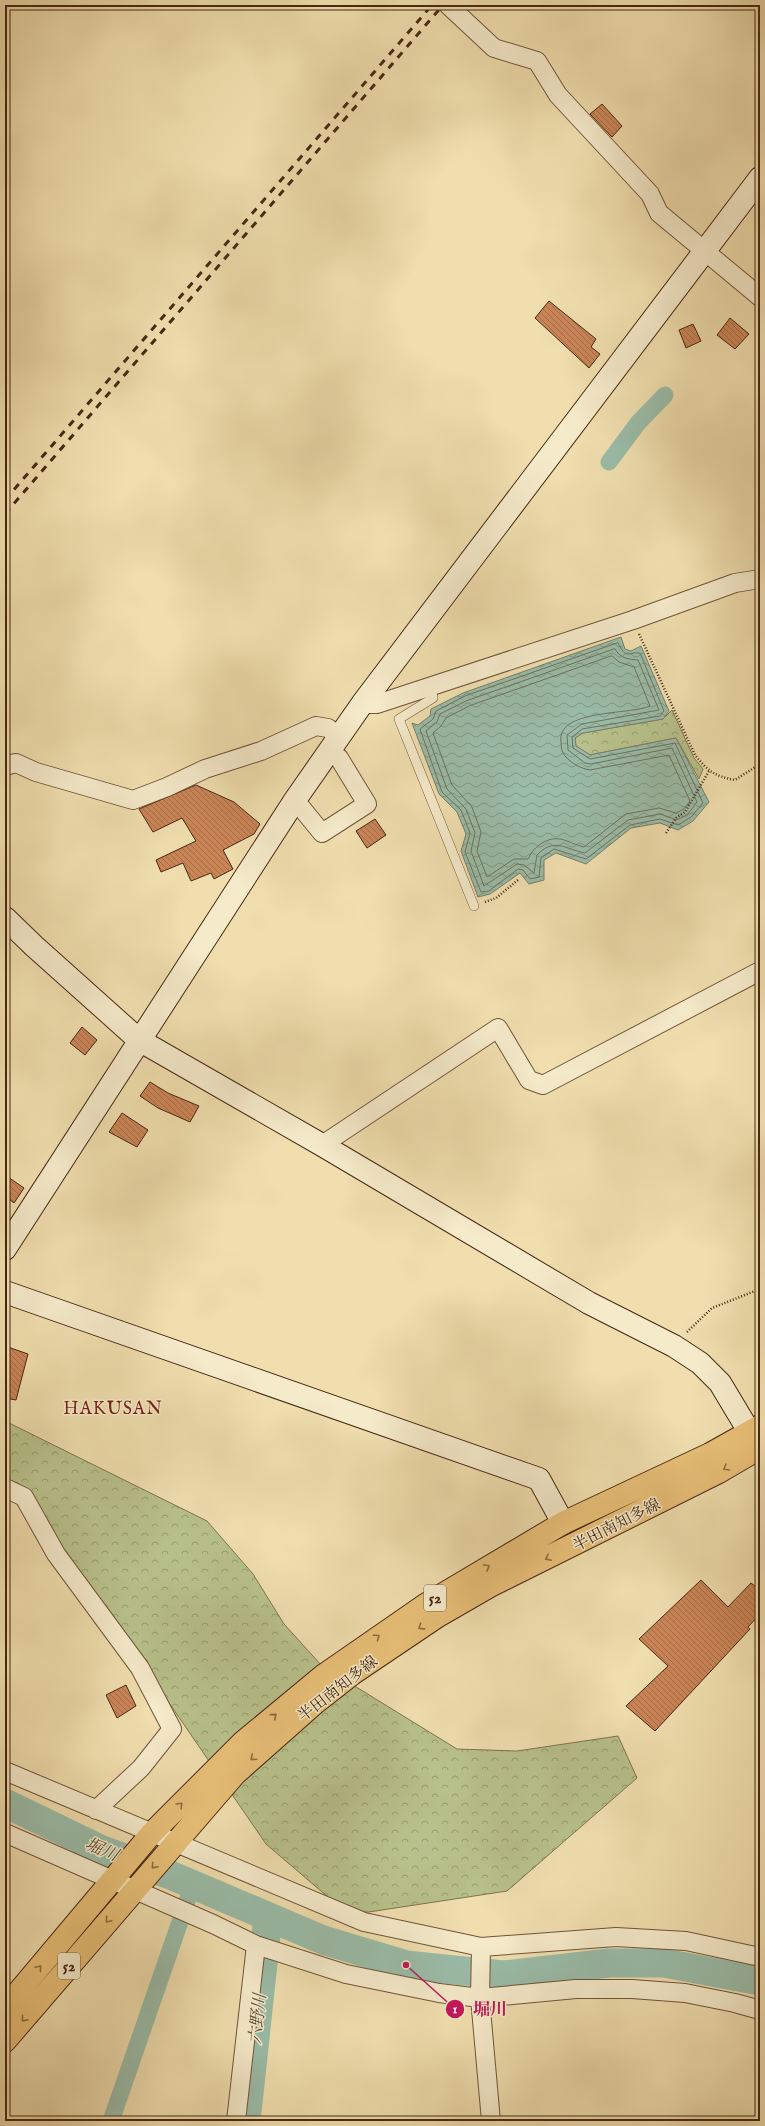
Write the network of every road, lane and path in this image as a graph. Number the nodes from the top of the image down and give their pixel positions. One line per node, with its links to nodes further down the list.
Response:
1 (457, 8): 3 (street)
2 (760, 178): 3 (street)
3 (704, 251): 4 (street); 8 (street)
4 (760, 298)
5 (760, 579): 6 (street)
6 (633, 620): 7 (street); 12 (path)
7 (431, 687): 8 (street); 16 (lane)
8 (362, 704): 9 (street)
9 (334, 744): 11 (street); 13 (street); 13 (street)
10 (760, 764): 12 (path)
11 (5, 766)
12 (709, 772): 14 (path)
13 (294, 800): 19 (street)
14 (666, 833)
15 (518, 880): 16 (path)
16 (474, 906)
17 (5, 918): 19 (street)
18 (760, 971): 20 (street)
19 (139, 1040): 20 (street); 21 (street)
20 (322, 1145): 24 (street)
21 (5, 1249)
22 (760, 1289): 24 (path)
23 (5, 1292): 27 (street)
24 (674, 1346): 25 (street)
25 (758, 1441): 27 (main road, 半田南知多線 / 52); 32 (main road, 半田南知多線 / 52, one-way to 32)
26 (5, 1488): 29 (street)
27 (563, 1523): 31 (main road, 半田南知多線 / 52, one-way to 27)
28 (5, 1771): 29 (street)
29 (96, 1810): 31 (street)
30 (5, 1833): 33 (street)
31 (152, 1833): 32 (street); 33 (main road, 半田南知多線 / 52)
32 (175, 1842): 34 (main road, 半田南知多線 / 52, one-way to 34); 36 (street)
33 (113, 1880): 34 (street); 39 (main road, 半田南知多線 / 52, one-way to 33)
34 (140, 1893): 35 (street); 41 (main road, 半田南知多線 / 52, one-way to 41)
35 (256, 1945): 38 (street); 42 (street)
36 (481, 1947): 37 (street); 38 (street)
37 (760, 1956)
38 (480, 1998): 40 (street); 43 (street)
39 (5, 2008)
40 (760, 2010)
41 (5, 2042)
42 (236, 2121)
43 (491, 2121)

